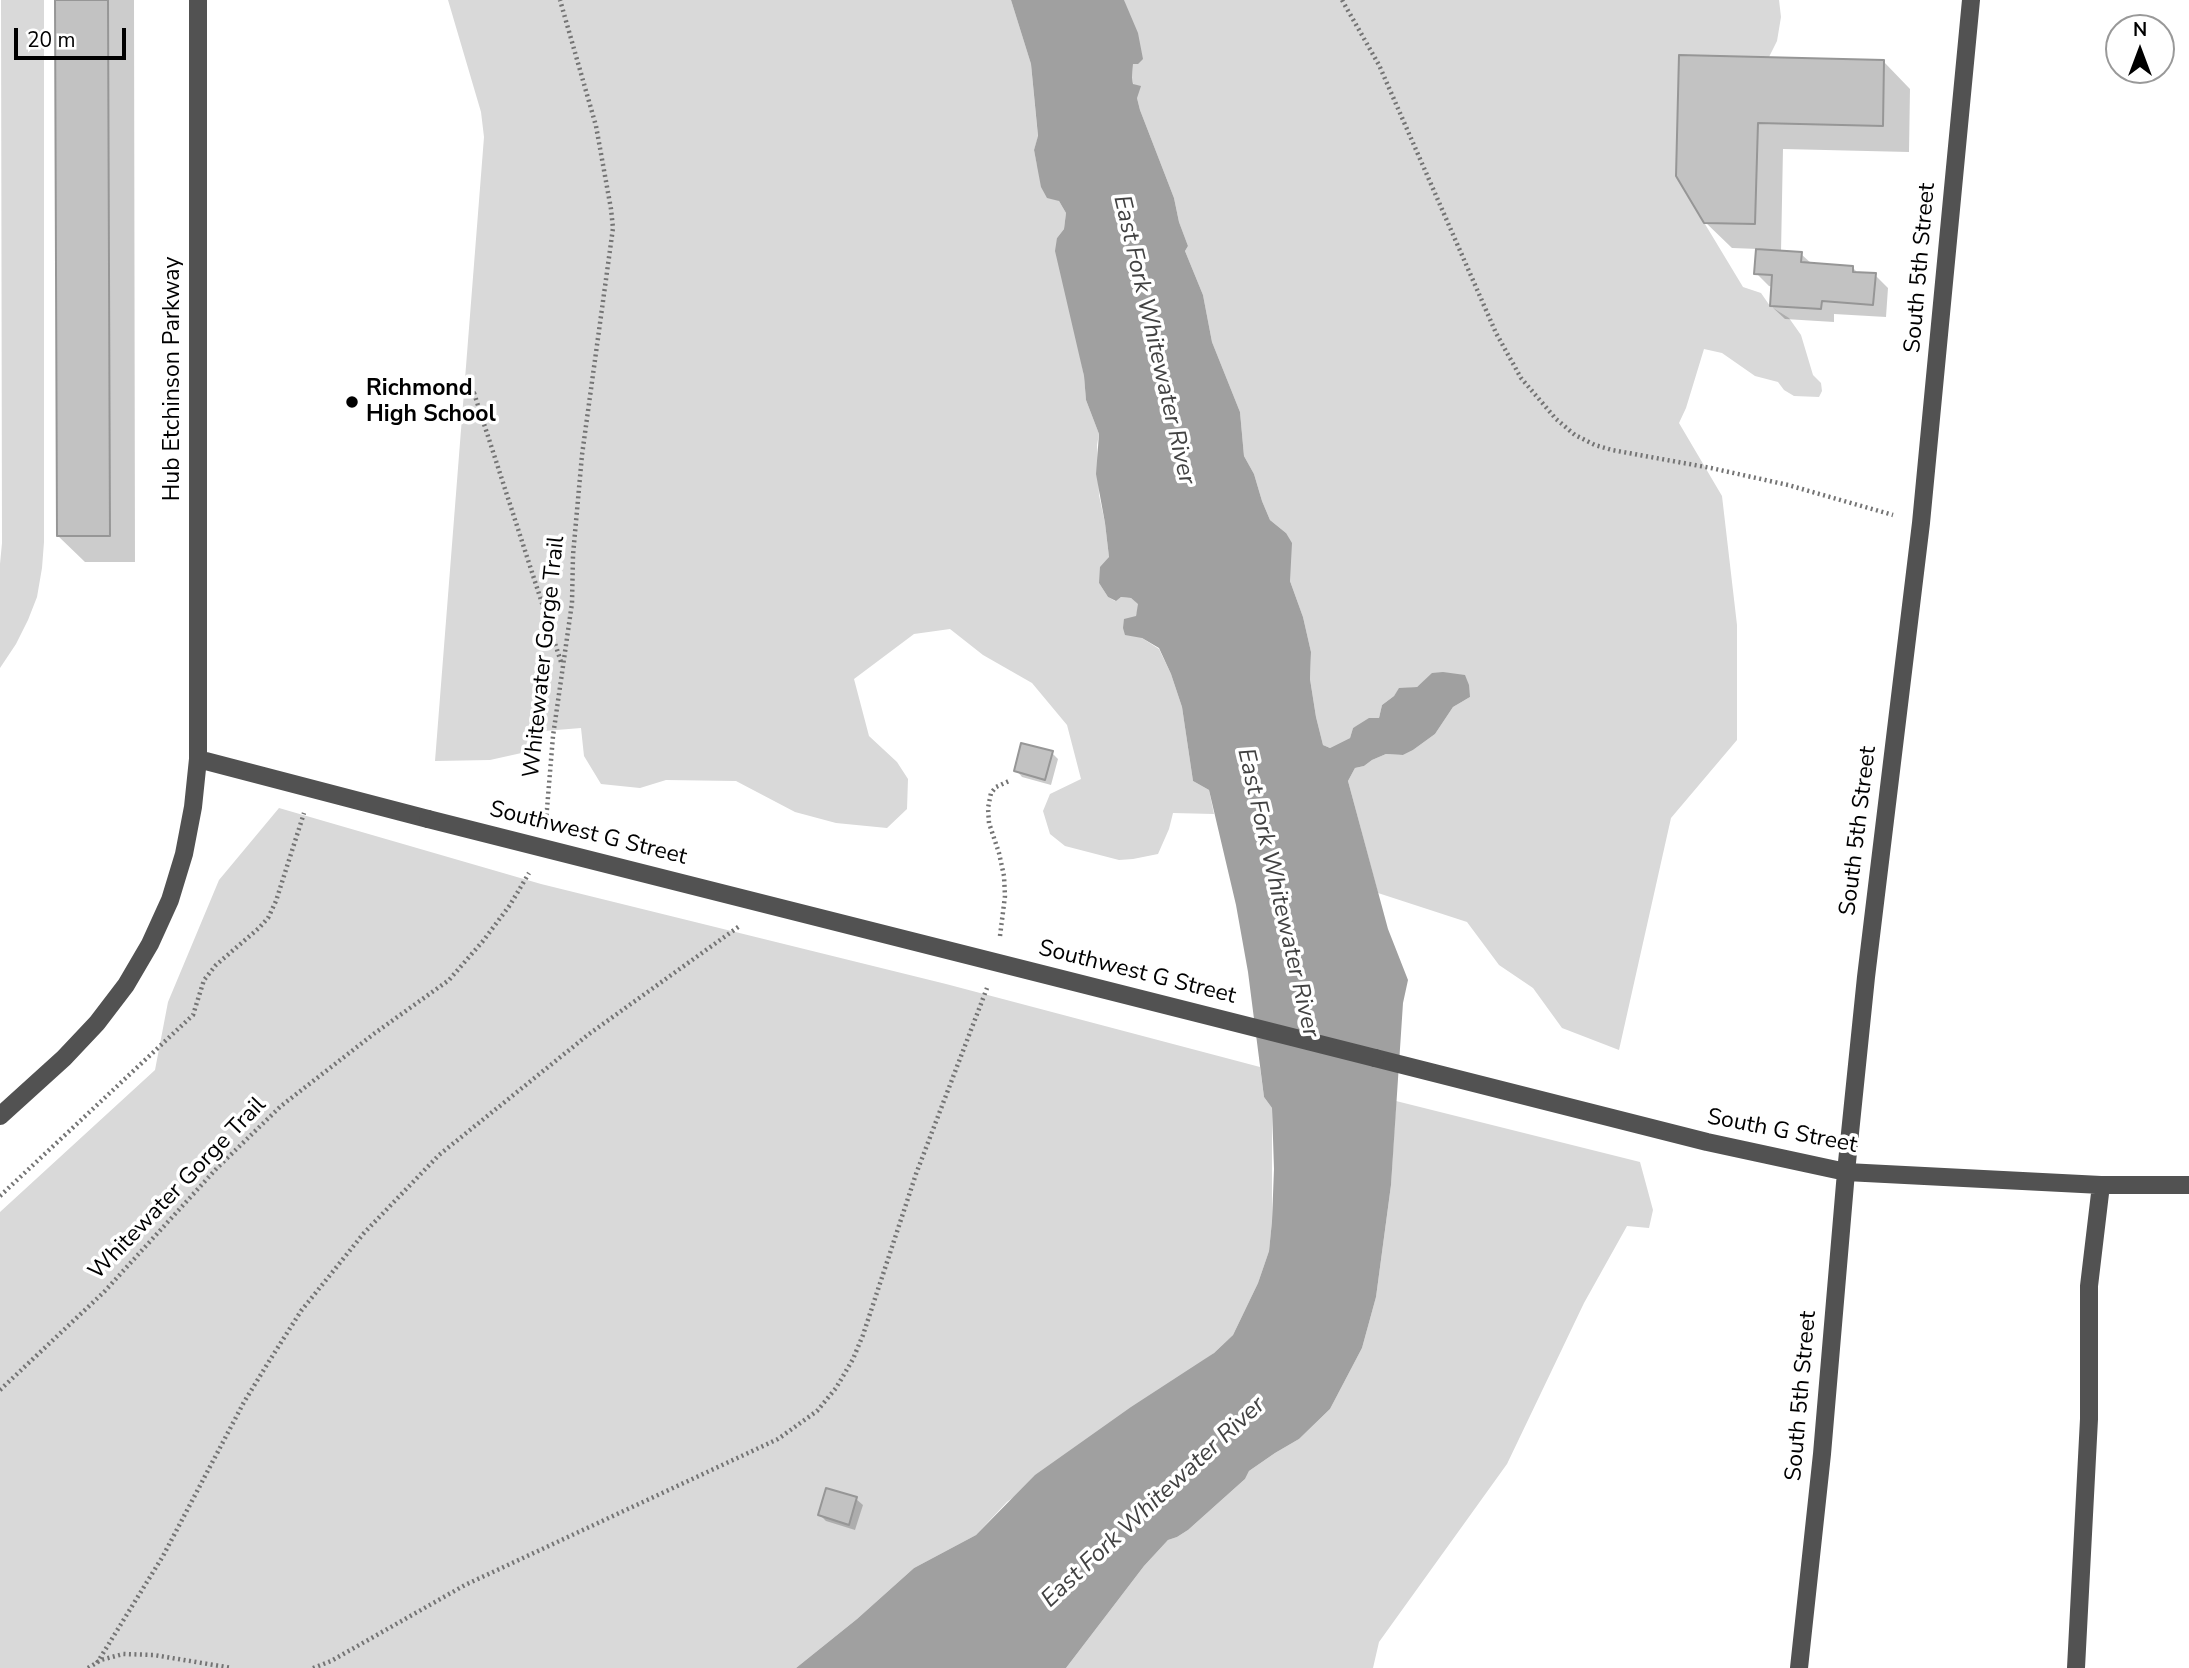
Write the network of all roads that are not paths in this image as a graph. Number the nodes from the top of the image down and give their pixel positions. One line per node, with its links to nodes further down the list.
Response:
1 (198, 0): 3 (street, Hub Etchinson Parkway)
2 (1971, 0): 6 (street, South 5th Street)
3 (198, 759): 4 (street, Southwest G Street, bridge); 5 (street)
4 (1375, 1058): 6 (street, South G Street)
5 (0, 1116)
6 (1846, 1172): 7 (street, South G Street); 9 (street, South 5th Street)
7 (2101, 1185): 8 (street, South G Street); 10 (street)
8 (2189, 1185)
9 (1799, 1668)
10 (2076, 1668)

